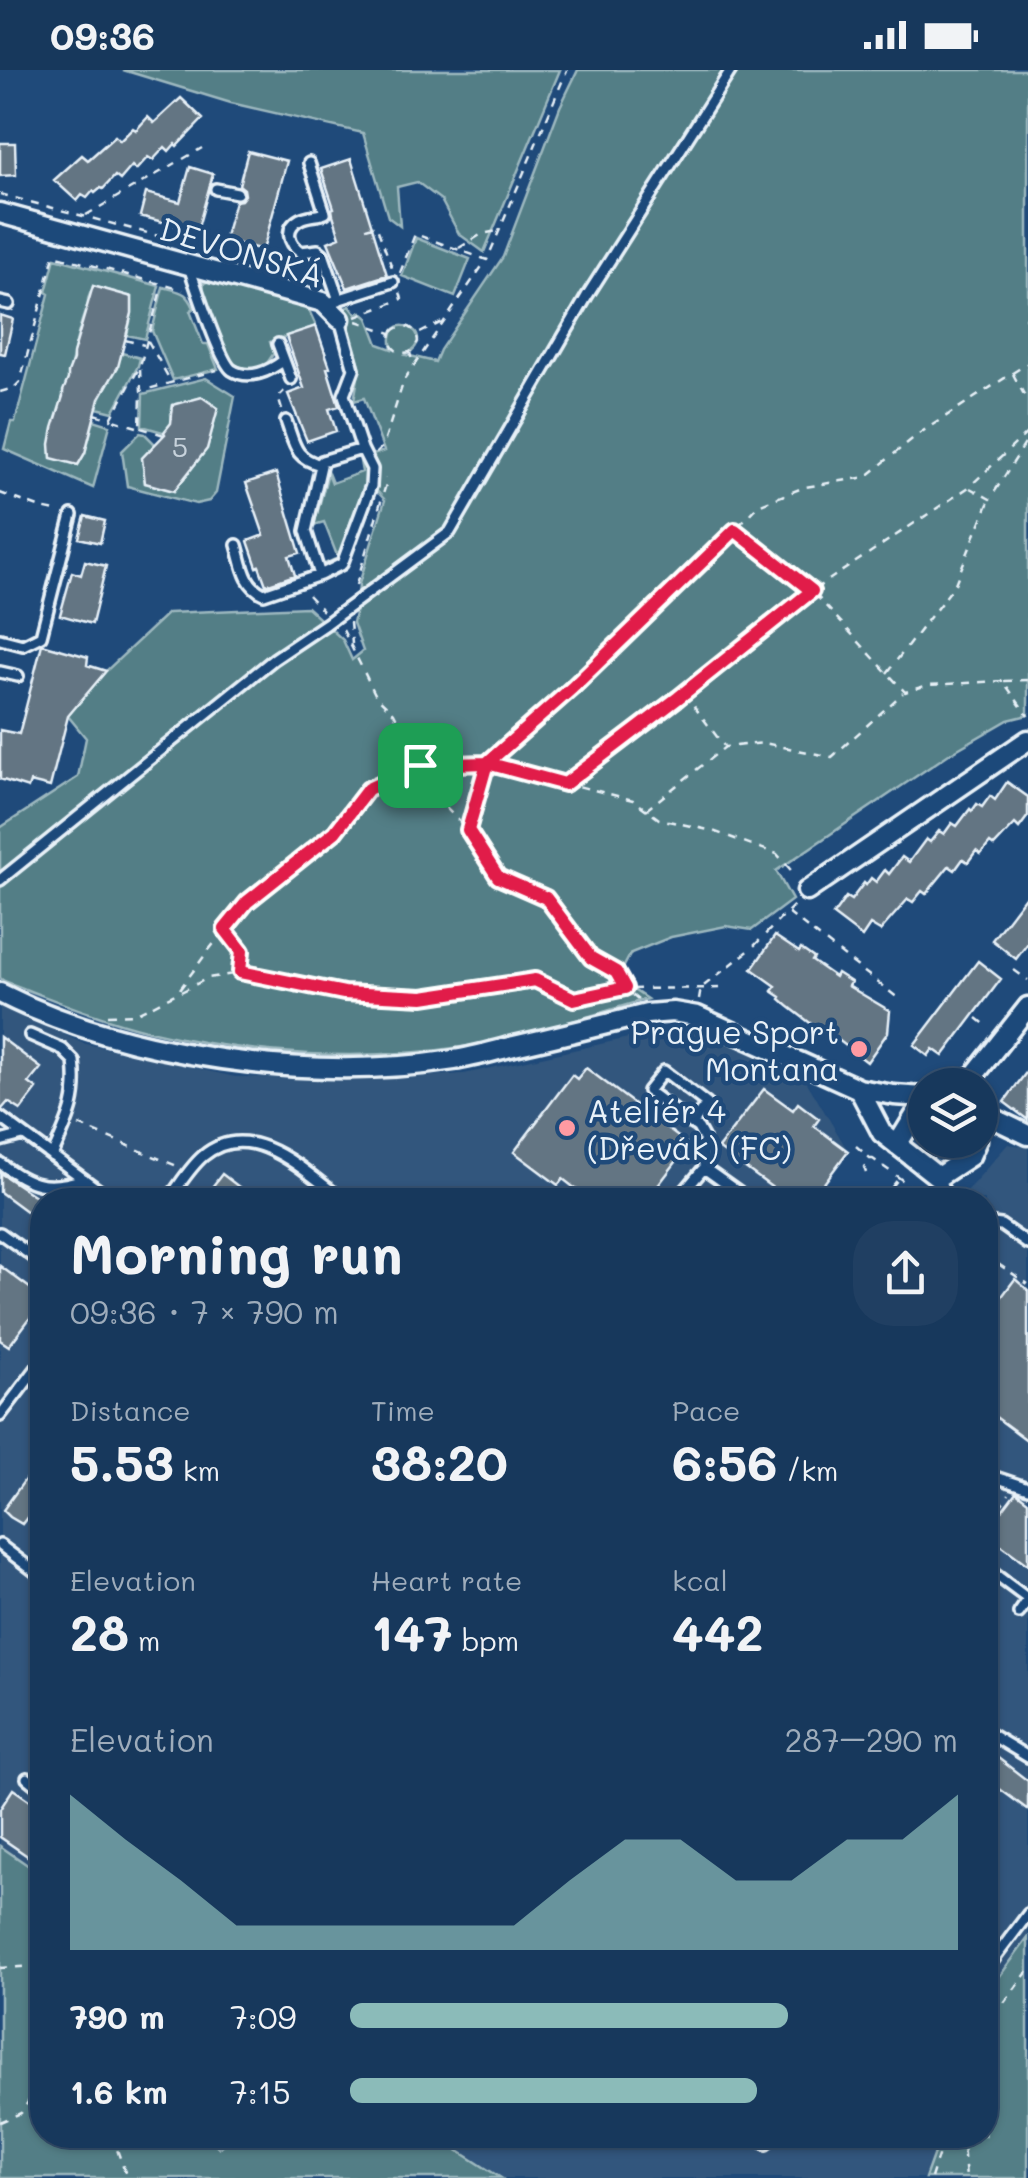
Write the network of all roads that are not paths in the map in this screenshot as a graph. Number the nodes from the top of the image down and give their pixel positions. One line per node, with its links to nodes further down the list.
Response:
1 (731, 70): 23 (lane)
2 (309, 163): 8 (lane)
3 (216, 189): 4 (lane)
4 (237, 193)
5 (0, 214): 6 (street, DEVONSKÁ)
6 (187, 261): 8 (street, DEVONSKÁ); 11 (lane)
7 (395, 281): 8 (lane)
8 (332, 302): 9 (street, DEVONSKÁ)
9 (340, 319): 14 (lane, DEVONSKÁ)
10 (278, 344): 11 (lane)
11 (284, 360): 12 (lane)
12 (291, 379)
13 (286, 420): 15 (lane)
14 (362, 449): 15 (lane); 18 (lane, DEVONSKÁ)
15 (321, 465): 18 (lane)
16 (72, 515): 19 (lane)
17 (236, 545): 18 (lane)
18 (324, 573)
19 (0, 639)
20 (0, 672): 21 (lane)
21 (18, 676)
22 (1028, 740): 24 (street)
23 (0, 880)
24 (807, 891)
25 (0, 993): 29 (street)
26 (1028, 1007): 28 (street)
27 (30, 1035): 39 (lane)
28 (980, 1068)
29 (858, 1089): 30 (street); 38 (street)
30 (908, 1096)
31 (0, 1118): 35 (lane)
32 (998, 1121): 36 (street)
33 (692, 1124): 33 (lane); 42 (lane)
34 (908, 1127): 38 (street)
35 (23, 1134): 37 (lane); 39 (lane)
36 (1028, 1136)
37 (0, 1137)
38 (897, 1145): 43 (street)
39 (52, 1156): 44 (lane)
40 (967, 1158): 43 (street)
41 (0, 1164): 44 (lane)
42 (704, 1168): 48 (lane); 49 (lane)
43 (938, 1177): 50 (lane)
44 (84, 1179): 45 (lane)
45 (96, 1188)
46 (178, 1188): 47 (lane)
47 (327, 1188)
48 (687, 1188)
49 (732, 1188)
50 (943, 1188)
51 (998, 1225): 53 (lane)
52 (0, 1233): 54 (lane)
53 (1028, 1244)
54 (30, 1251)
55 (30, 1376): 56 (lane)
56 (1, 1412)
57 (998, 1478): 58 (lane)
58 (1028, 1488)
59 (0, 1545): 60 (lane)
60 (30, 1567)
61 (998, 1577): 62 (lane)
62 (1028, 1600): 63 (lane)
63 (1019, 1613)
64 (998, 1740): 65 (lane)
65 (1028, 1757)
66 (27, 1778): 67 (lane)
67 (30, 1780)
68 (1028, 1914): 69 (lane)
69 (998, 1954)

